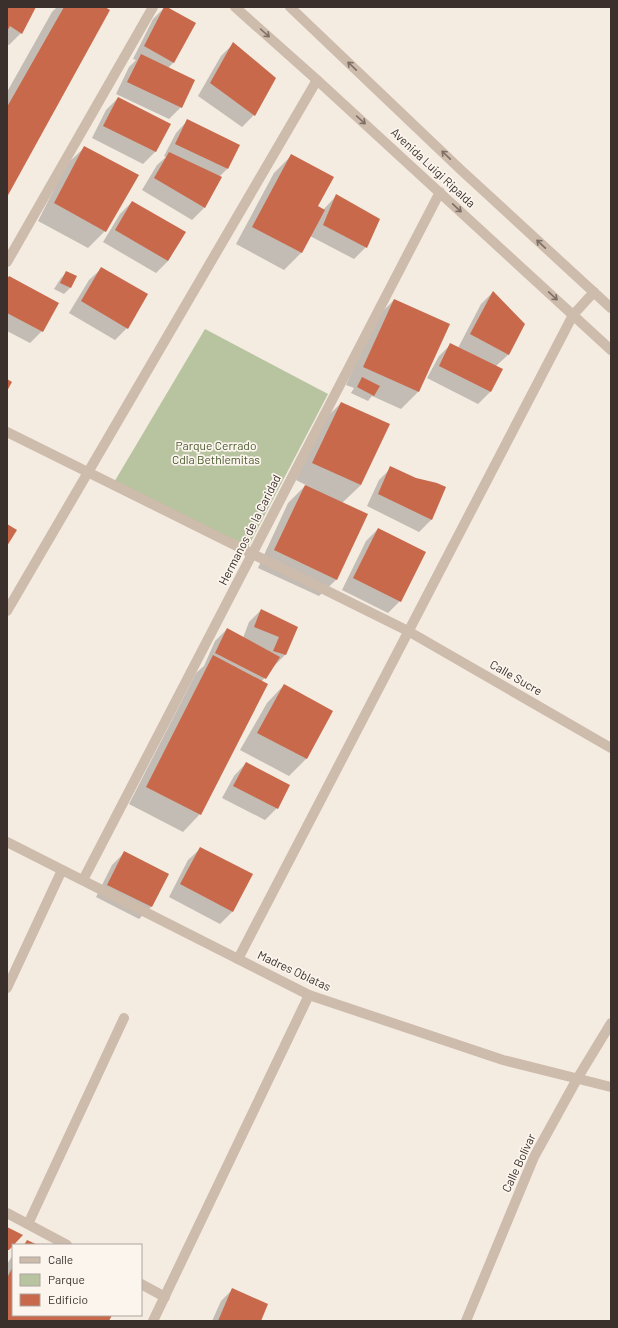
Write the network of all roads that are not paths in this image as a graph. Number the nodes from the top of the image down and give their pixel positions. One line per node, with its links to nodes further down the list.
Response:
1 (153, 7): 6 (street)
2 (236, 7): 4 (street, Avenida Luigi Ripalda, one-way to 4)
3 (290, 7): 7 (street, Avenida Luigi Ripalda, one-way to 3)
4 (317, 80): 5 (street, Avenida Luigi Ripalda, one-way to 5); 12 (street)
5 (440, 192): 9 (street, Avenida Luigi Ripalda, one-way to 9); 13 (street, Hermanos de la Caridad)
6 (7, 262)
7 (594, 292): 8 (street, Avenida Luigi Ripalda); 9 (street)
8 (611, 308)
9 (573, 315): 10 (street, Avenida Luigi Ripalda); 15 (street)
10 (611, 350)
11 (7, 432): 12 (street, Calle Sucre)
12 (88, 472): 13 (street, Calle Sucre); 14 (street)
13 (252, 553): 15 (street, Calle Sucre); 19 (street, Hermanos de la Caridad)
14 (7, 611)
15 (408, 631): 16 (street, Calle Sucre); 20 (street)
16 (611, 748)
17 (7, 842): 18 (street, Madres Oblatas)
18 (62, 870): 19 (street, Madres Oblatas); 21 (street)
19 (82, 880): 20 (street, Madres Oblatas)
20 (238, 959): 22 (street, Madres Oblatas)
21 (7, 988)
22 (309, 995): 25 (street, Madres Oblatas); 31 (street)
23 (124, 1018): 28 (street)
24 (611, 1023): 25 (street, Calle Bolívar)
25 (577, 1079): 26 (street, Madres Oblatas); 33 (street, Calle Bolívar)
26 (611, 1087)
27 (7, 1213): 28 (street)
28 (28, 1224): 29 (street)
29 (65, 1244)
30 (142, 1285): 31 (street)
31 (165, 1297): 32 (street)
32 (153, 1321)
33 (466, 1321)

